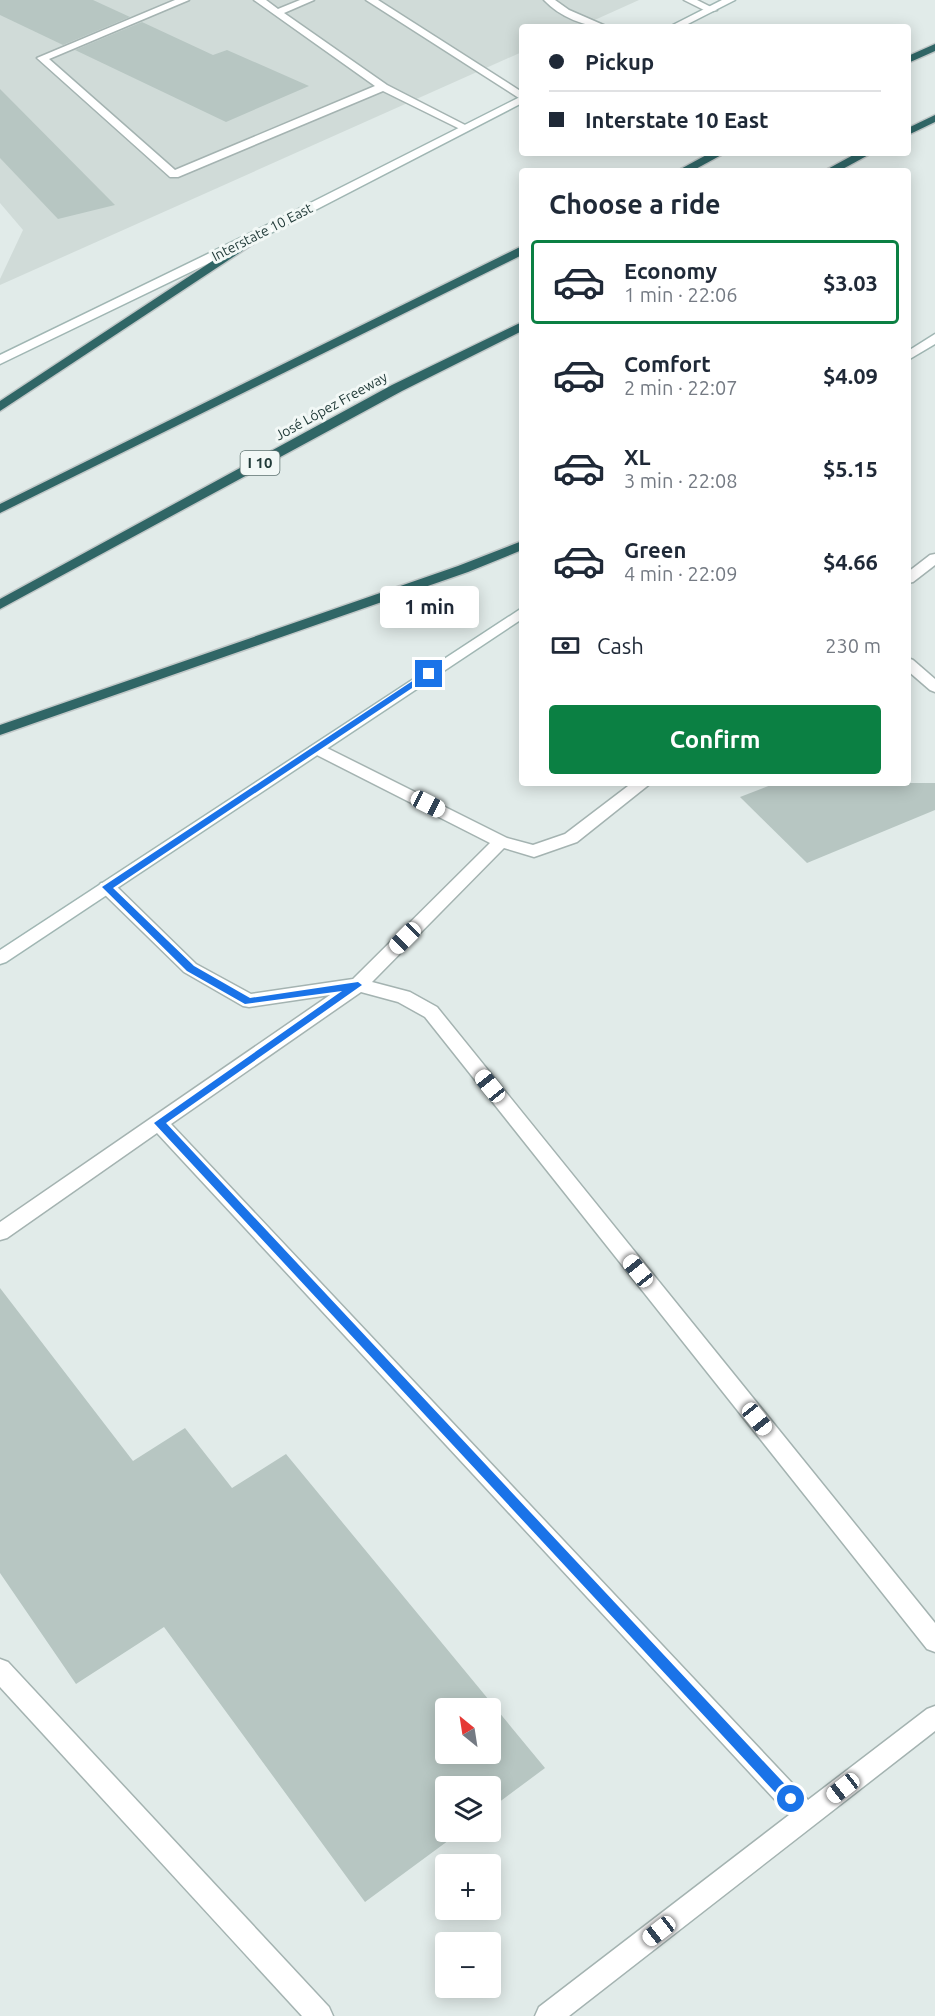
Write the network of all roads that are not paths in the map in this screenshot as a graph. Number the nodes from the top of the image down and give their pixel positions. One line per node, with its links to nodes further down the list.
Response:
1 (184, 0): 14 (main road)
2 (259, 0): 9 (main road)
3 (309, 0): 9 (main road)
4 (371, 0): 15 (main road)
5 (549, 0): 10 (main road)
6 (689, 0): 8 (main road)
7 (730, 0): 8 (main road)
8 (711, 10): 11 (main road)
9 (279, 12): 14 (main road)
10 (595, 24)
11 (681, 24)
12 (933, 48): 13 (highway)
13 (911, 59)
14 (383, 87): 18 (main road)
15 (519, 96)
16 (519, 100): 18 (main road, Interstate 10 East)
17 (935, 118): 19 (highway)
18 (464, 127): 24 (main road, Interstate 10 East)
19 (911, 130)
20 (713, 156): 22 (highway)
21 (860, 156): 23 (highway)
22 (689, 168)
23 (836, 168)
24 (261, 233): 29 (main road, Interstate 10 East); 30 (highway)
25 (519, 251): 31 (highway)
26 (519, 328): 35 (highway, José López Freeway / I 10)
27 (935, 338): 28 (main road)
28 (911, 355)
29 (0, 360)
30 (0, 407)
31 (0, 509)
32 (519, 546): 39 (highway)
33 (935, 558): 34 (main road)
34 (911, 577)
35 (0, 605)
36 (519, 614): 40 (main road)
37 (911, 666): 38 (main road)
38 (935, 687)
39 (0, 730)
40 (317, 748): 42 (main road); 43 (main road)
41 (639, 786): 42 (main road)
42 (501, 842): 45 (main road)
43 (107, 887): 44 (main road); 45 (main road)
44 (0, 958)
45 (358, 985): 46 (main road); 48 (main road)
46 (159, 1123): 47 (main road); 51 (main road)
47 (0, 1232)
48 (935, 1641)
49 (0, 1670): 52 (main road)
50 (935, 1717): 51 (main road)
51 (807, 1817): 53 (main road)
52 (320, 2016)
53 (548, 2016)

